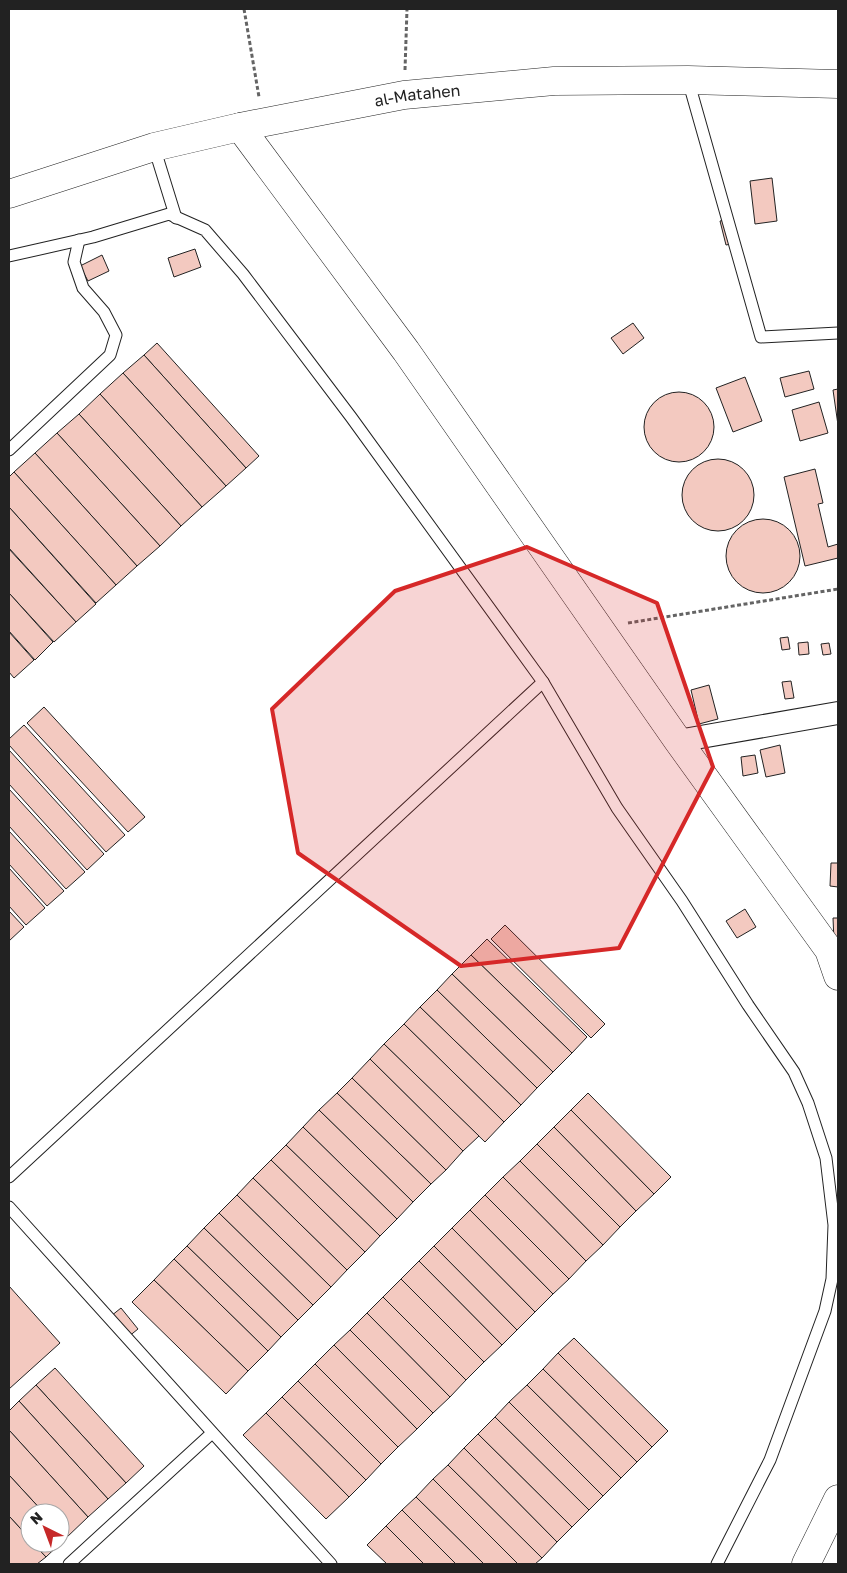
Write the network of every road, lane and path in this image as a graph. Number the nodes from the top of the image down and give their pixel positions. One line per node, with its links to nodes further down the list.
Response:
1 (244, 9): 6 (path)
2 (407, 9): 5 (path)
3 (688, 80): 4 (street, al-Matahen); 5 (street, al-Matahen); 12 (lane)
4 (838, 84)
5 (404, 95): 6 (street, al-Matahen)
6 (252, 124): 7 (street, al-Matahen); 15 (street)
7 (154, 147): 8 (street, al-Matahen); 9 (lane)
8 (9, 194)
9 (176, 218): 10 (lane); 16 (lane)
10 (79, 240): 11 (lane); 13 (lane)
11 (9, 256)
12 (838, 333)
13 (9, 450)
14 (838, 589): 15 (path)
15 (600, 628): 18 (street)
16 (543, 682): 20 (lane); 26 (lane)
17 (838, 713): 18 (street)
18 (678, 741): 19 (street)
19 (838, 976)
20 (9, 1177)
21 (9, 1207): 22 (lane)
22 (212, 1433): 24 (lane); 25 (lane)
23 (838, 1499): 27 (street)
24 (69, 1564)
25 (331, 1564)
26 (717, 1564)
27 (806, 1564)

